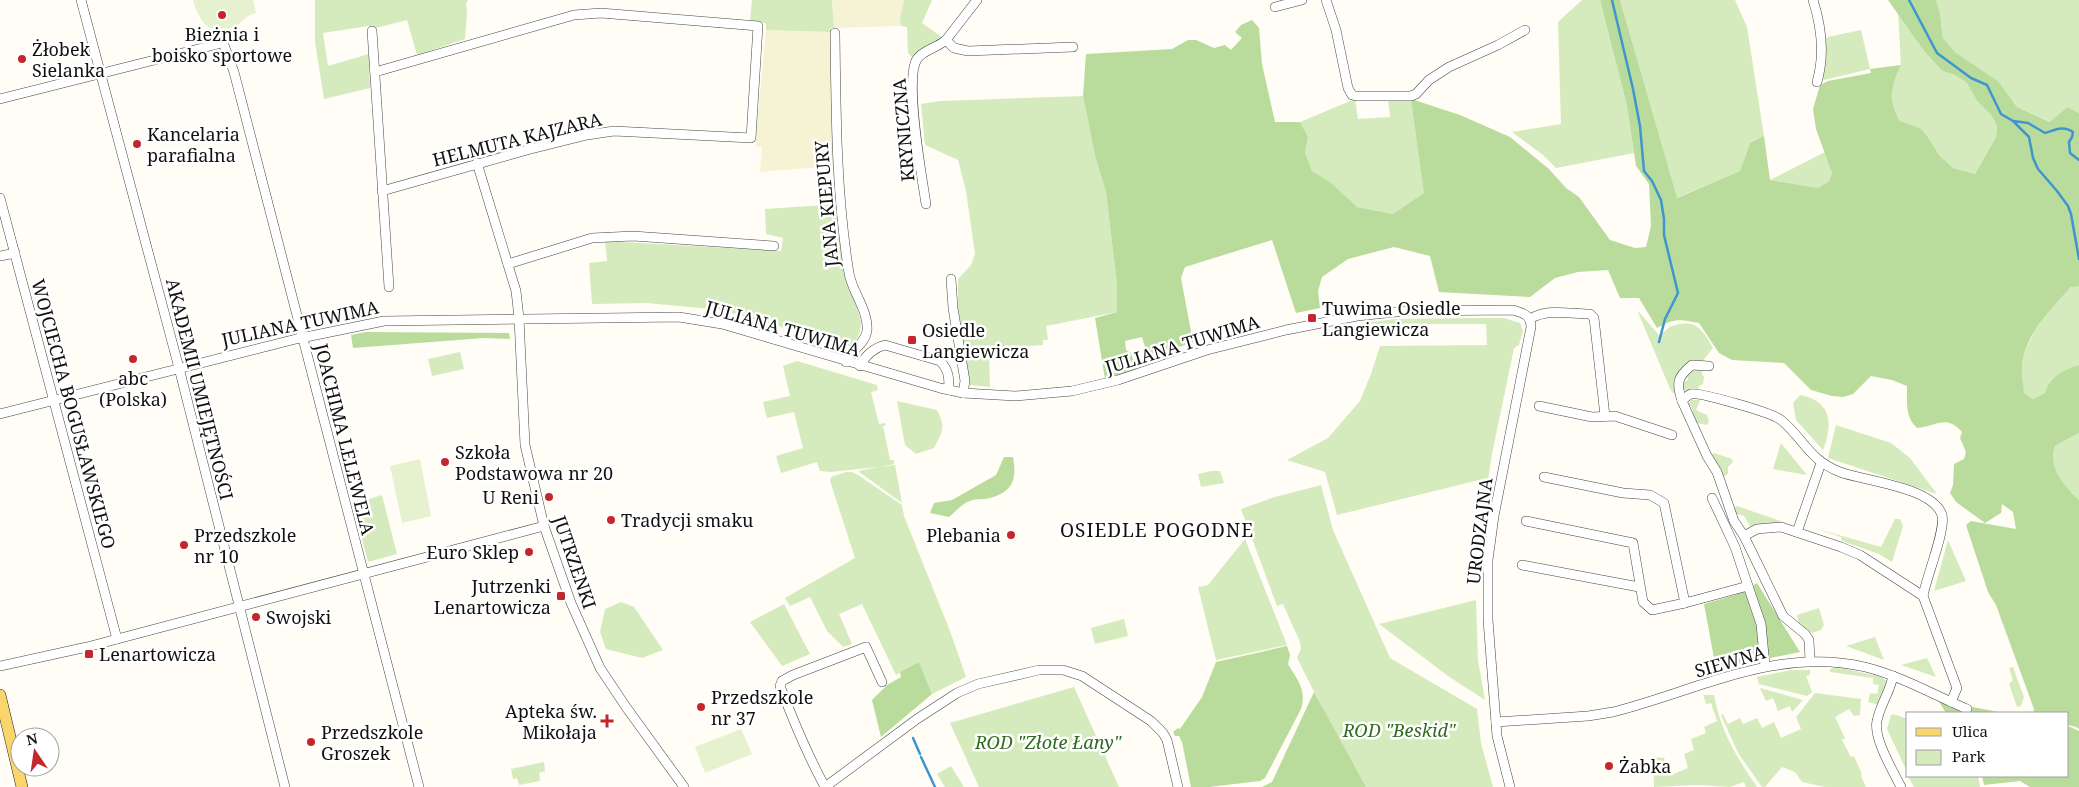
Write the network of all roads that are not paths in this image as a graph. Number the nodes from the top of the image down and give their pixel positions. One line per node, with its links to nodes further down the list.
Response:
1 (81, 0): 13 (street, AKADEMII UMIEJĘTNOŚCI)
2 (977, 0): 10 (street, KRYNICZNA)
3 (1302, 0): 6 (street)
4 (1326, 0): 8 (street)
5 (1813, 0): 14 (street)
6 (1275, 7)
7 (372, 30): 12 (street)
8 (1525, 30)
9 (835, 33): 29 (street, JANA KIEPURY)
10 (946, 40): 11 (street); 19 (street, KRYNICZNA)
11 (1074, 47)
12 (375, 72): 16 (street, HELMUTA KAJZARA); 17 (street)
13 (100, 74): 15 (street); 28 (street, JOACHIMA LELEWELA); 32 (street, AKADEMII UMIEJĘTNOŚCI)
14 (1817, 82)
15 (0, 100)
16 (477, 164): 17 (street, HELMUTA KAJZARA); 23 (street, JUTRZENKI)
17 (382, 191): 25 (street)
18 (0, 198): 21 (street, WOJCIECHA BOGUSŁAWSKIEGO)
19 (926, 204)
20 (774, 246): 23 (street)
21 (15, 252): 22 (street); 35 (street, WOJCIECHA BOGUSŁAWSKIEGO)
22 (0, 256)
23 (508, 264): 27 (street, JUTRZENKI)
24 (951, 279): 34 (street)
25 (389, 287)
26 (1527, 316): 34 (street, JULIANA TUWIMA); 39 (street); 64 (street, URODZAJNA)
27 (519, 318): 28 (street, JULIANA TUWIMA); 29 (street, JULIANA TUWIMA); 45 (street, JUTRZENKI)
28 (302, 337): 32 (street, JULIANA TUWIMA); 49 (street, JOACHIMA LELEWELA)
29 (846, 362): 30 (street, JULIANA TUWIMA)
30 (860, 366): 33 (street, JULIANA TUWIMA); 33 (street)
31 (1709, 366): 36 (street)
32 (179, 368): 35 (street, JULIANA TUWIMA); 54 (street, AKADEMII UMIEJĘTNOŚCI)
33 (949, 390): 34 (street, JULIANA TUWIMA)
34 (963, 392)
35 (53, 400): 38 (street, JULIANA TUWIMA); 55 (street, WOJCIECHA BOGUSŁAWSKIEGO)
36 (1682, 401): 41 (street); 47 (street)
37 (1539, 406): 39 (street)
38 (0, 414)
39 (1605, 416): 40 (street)
40 (1672, 435)
41 (1821, 463): 46 (street); 52 (street)
42 (1544, 477): 53 (street)
43 (1712, 498): 50 (street)
44 (1526, 521): 51 (street)
45 (544, 526): 49 (street); 68 (street, JUTRZENKI)
46 (1797, 532): 47 (street); 52 (street)
47 (1744, 536): 56 (street)
48 (1522, 565): 51 (street)
49 (362, 573): 54 (street); 67 (street, JOACHIMA LELEWELA)
50 (1748, 586): 53 (street); 58 (street)
51 (1639, 587): 53 (street)
52 (1923, 596): 62 (street)
53 (1685, 603)
54 (239, 607): 55 (street); 66 (street, AKADEMII UMIEJĘTNOŚCI)
55 (117, 639): 57 (street)
56 (1810, 661): 58 (street, SIEWNA); 59 (street, SIEWNA)
57 (0, 666)
58 (1765, 666): 64 (street, SIEWNA)
59 (1893, 676): 62 (street, SIEWNA); 72 (street)
60 (882, 682): 69 (street)
61 (0, 695): 65 (main road)
62 (1951, 702): 63 (street, SIEWNA)
63 (1967, 709)
64 (1496, 722): 71 (street, URODZAJNA)
65 (22, 787)
66 (285, 787)
67 (419, 787)
68 (684, 787)
69 (825, 787): 70 (street)
70 (1178, 787)
71 (1510, 787)
72 (1901, 787)

